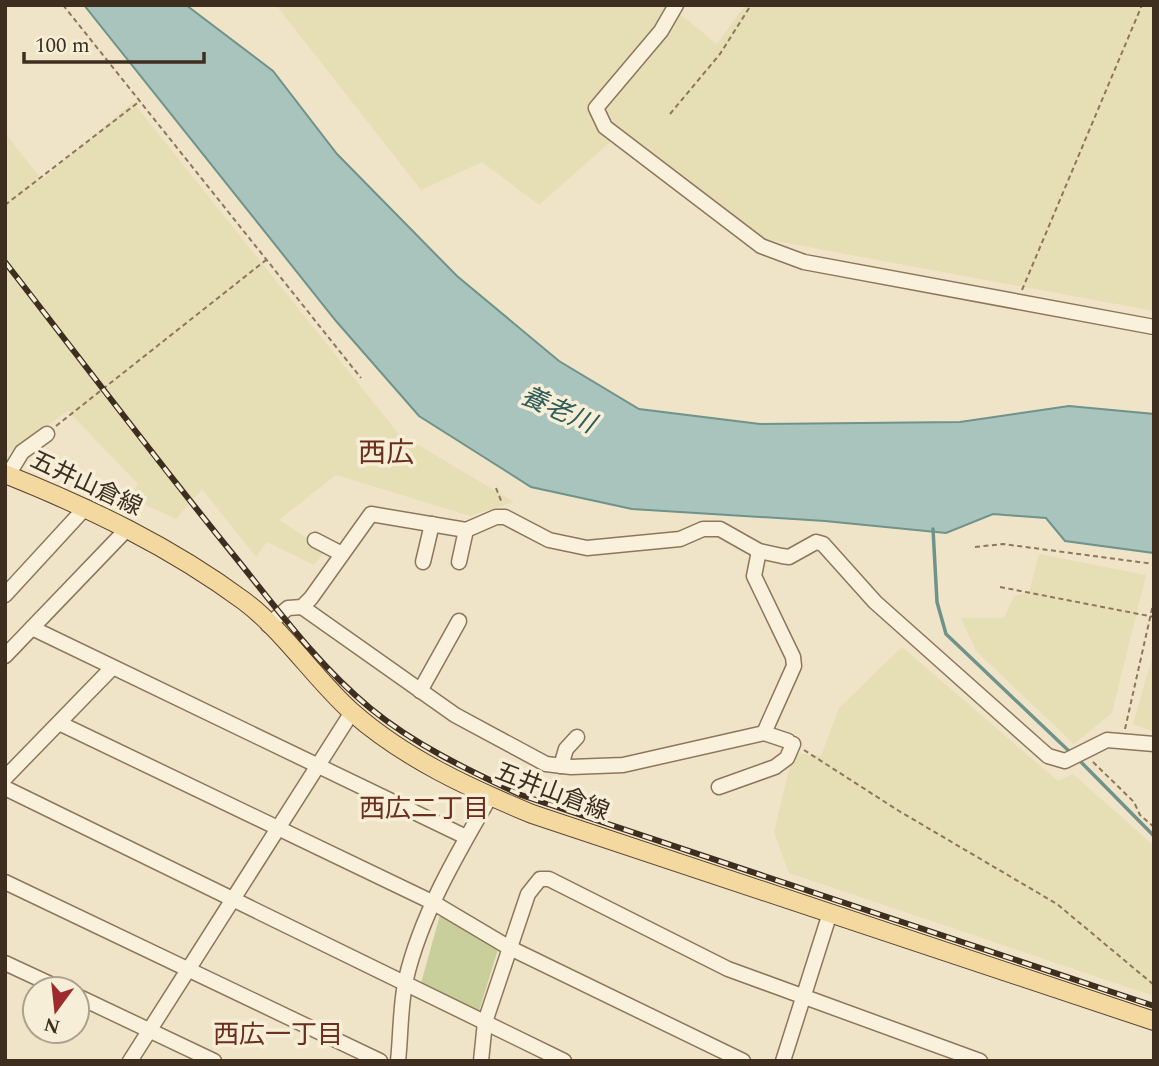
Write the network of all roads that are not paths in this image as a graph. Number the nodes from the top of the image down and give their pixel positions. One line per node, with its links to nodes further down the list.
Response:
1 (676, 5): 2 (street)
2 (1154, 327)
3 (47, 434): 4 (street)
4 (7, 474): 5 (main road, 五井山倉線)
5 (86, 507): 7 (main road, 五井山倉線); 14 (street)
6 (432, 524): 8 (street); 11 (street); 12 (street)
7 (128, 528): 17 (main road, 五井山倉線); 18 (street)
8 (466, 530): 10 (street); 13 (street)
9 (315, 540): 11 (street)
10 (759, 551): 24 (street); 26 (street)
11 (342, 554): 15 (street)
12 (423, 562)
13 (459, 562)
14 (5, 595)
15 (302, 607): 17 (street); 21 (street)
16 (459, 621): 21 (street)
17 (268, 625): 22 (main road, 五井山倉線)
18 (32, 628): 19 (street); 20 (street)
19 (5, 656)
20 (112, 668): 23 (street); 27 (street)
21 (420, 691): 28 (street)
22 (352, 712): 27 (street); 32 (main road, 五井山倉線)
23 (59, 723): 29 (street); 33 (street)
24 (764, 733): 28 (street); 30 (street)
25 (577, 737): 28 (street)
26 (1154, 744)
27 (320, 766): 33 (street); 34 (street)
28 (561, 766)
29 (5, 778)
30 (719, 786)
31 (5, 789): 36 (street)
32 (489, 797): 34 (street); 38 (main road, 五井山倉線)
33 (277, 830): 36 (street); 37 (street)
34 (466, 837): 37 (street)
35 (5, 882): 41 (street)
36 (232, 898): 41 (street); 43 (street)
37 (433, 903): 39 (street); 43 (street)
38 (830, 913): 44 (street); 46 (main road, 五井山倉線)
39 (508, 947): 44 (street); 47 (street); 55 (street)
40 (5, 963): 42 (street)
41 (187, 969): 48 (street); 51 (street)
42 (31, 975)
43 (405, 982): 47 (street); 52 (street)
44 (805, 998): 56 (street); 57 (street)
45 (91, 1003): 48 (street)
46 (1154, 1021)
47 (485, 1022): 53 (street); 54 (street)
48 (149, 1030): 49 (street); 50 (street)
49 (130, 1061)
50 (214, 1061)
51 (380, 1061)
52 (398, 1061)
53 (481, 1061)
54 (564, 1061)
55 (743, 1061)
56 (783, 1061)
57 (980, 1061)

